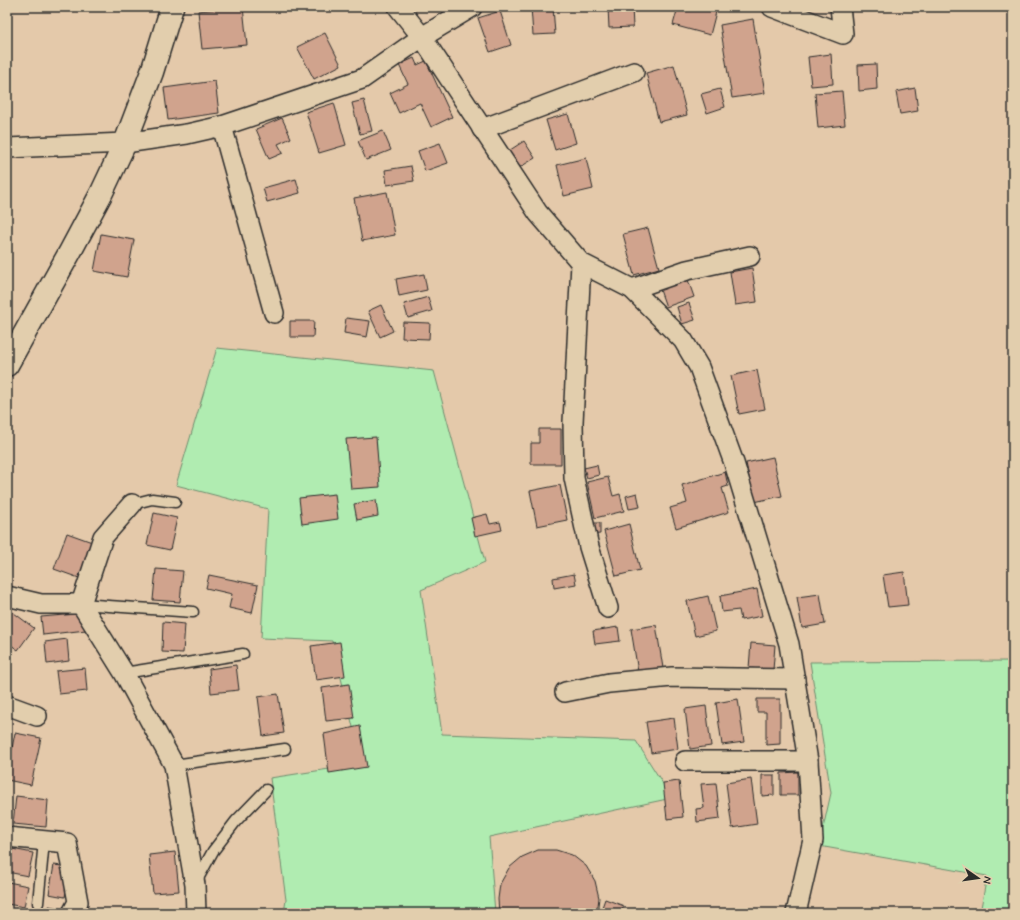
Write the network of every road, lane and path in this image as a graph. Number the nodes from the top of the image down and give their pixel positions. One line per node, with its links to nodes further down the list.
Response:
1 (172, 7): 10 (street)
2 (398, 7): 6 (street)
3 (472, 7): 6 (street)
4 (772, 7): 5 (street)
5 (840, 7)
6 (422, 37): 8 (street); 9 (street)
7 (634, 72): 9 (street)
8 (222, 126): 10 (street); 15 (street)
9 (482, 129): 13 (street)
10 (126, 143): 11 (street); 16 (street)
11 (7, 148)
12 (750, 256): 14 (street)
13 (582, 263): 14 (street); 21 (street)
14 (632, 289): 25 (street)
15 (274, 313)
16 (7, 365)
17 (175, 502): 18 (lane)
18 (132, 504): 20 (street)
19 (7, 596): 20 (street)
20 (81, 604): 22 (lane); 24 (street)
21 (608, 608)
22 (193, 612)
23 (243, 654): 24 (lane)
24 (124, 673): 32 (street)
25 (795, 679): 26 (street); 31 (street)
26 (564, 692)
27 (7, 705): 28 (street)
28 (37, 716)
29 (285, 749): 32 (lane)
30 (685, 761): 31 (street)
31 (808, 761): 40 (street)
32 (174, 764): 36 (street)
33 (266, 790): 36 (lane)
34 (7, 837): 35 (street)
35 (44, 840): 37 (lane); 38 (street)
36 (195, 885): 39 (street)
37 (38, 903)
38 (72, 913)
39 (196, 913)
40 (796, 913)

